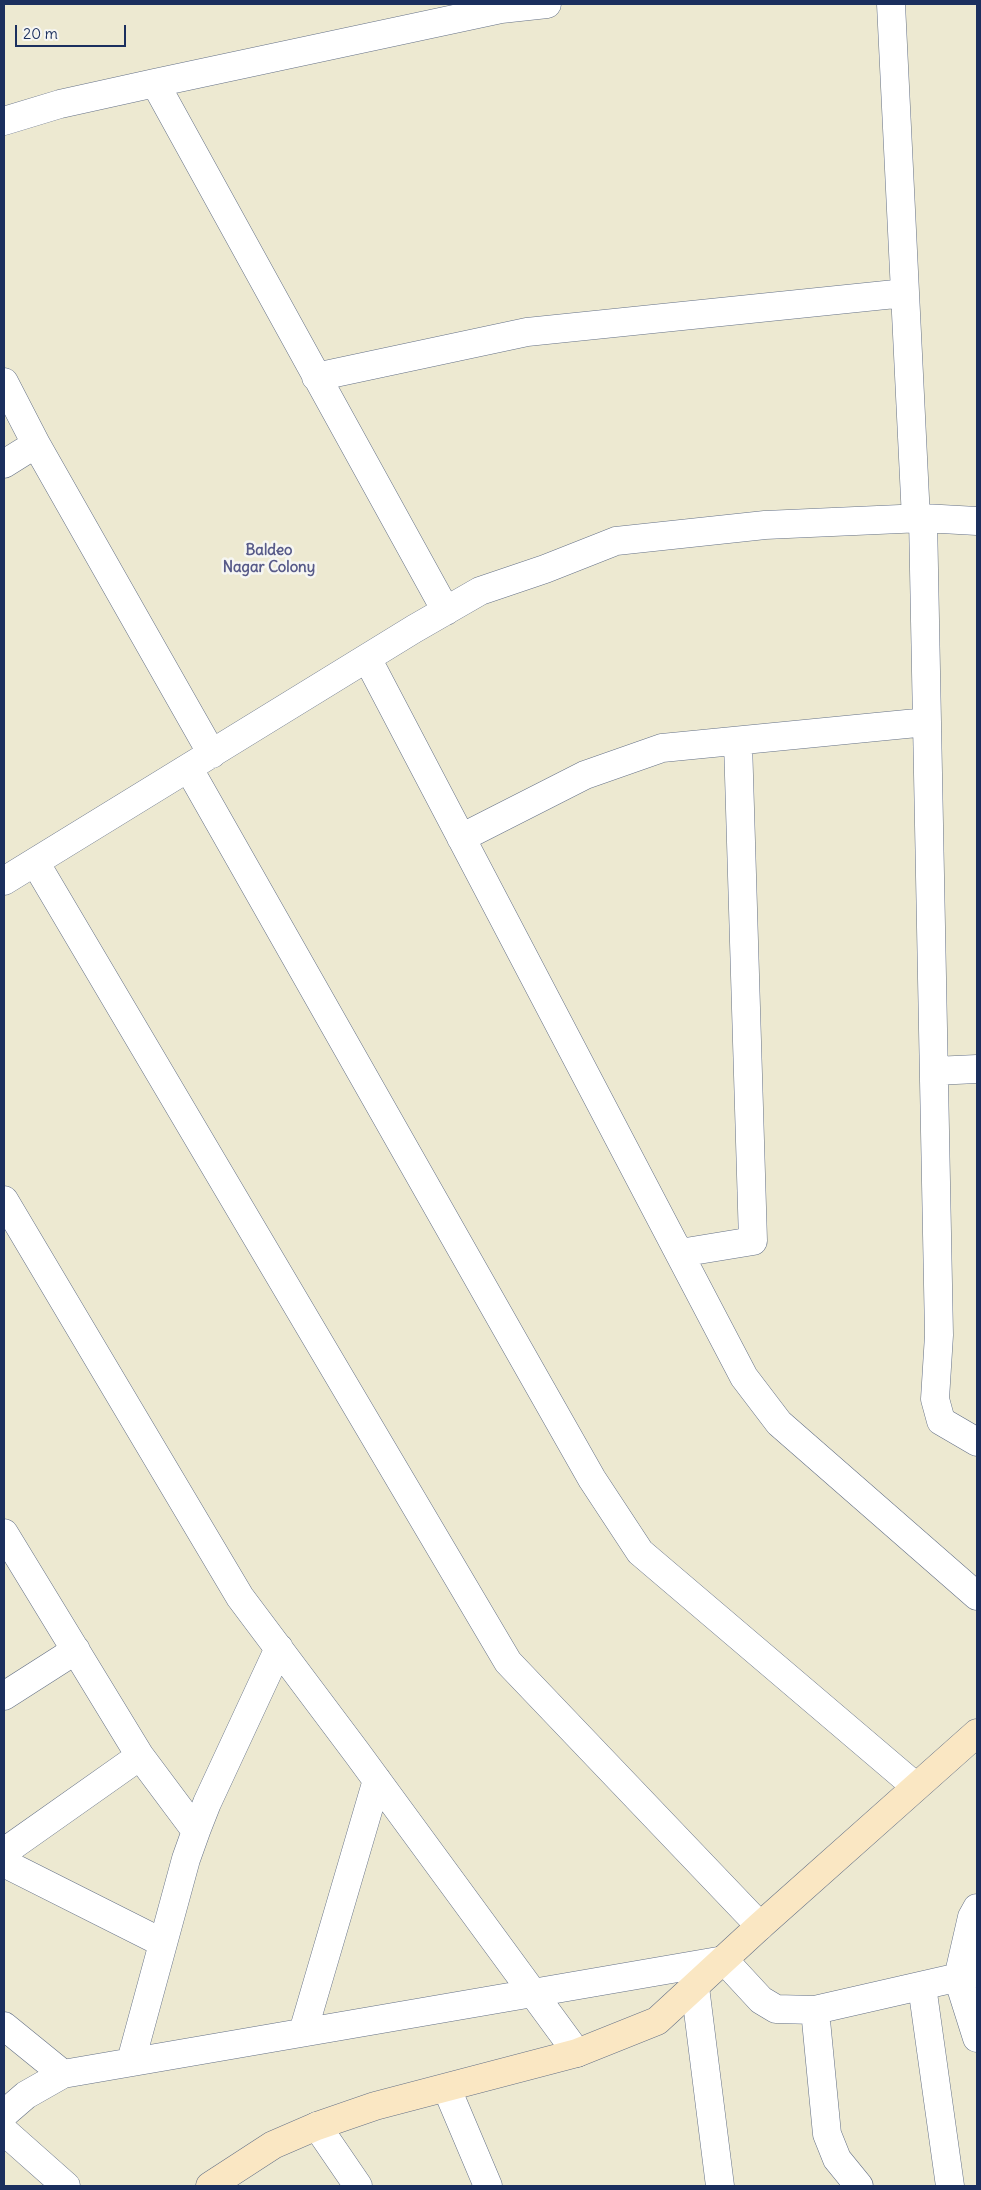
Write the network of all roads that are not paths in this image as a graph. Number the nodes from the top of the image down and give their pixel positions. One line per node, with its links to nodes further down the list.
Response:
1 (547, 4): 3 (street)
2 (891, 4): 5 (street)
3 (155, 83): 4 (street); 6 (street)
4 (4, 121)
5 (905, 293): 6 (street); 10 (street)
6 (316, 376): 12 (street)
7 (4, 382): 8 (street)
8 (36, 444): 9 (street); 16 (street)
9 (4, 464)
10 (920, 518): 11 (street); 12 (street); 14 (street)
11 (977, 521)
12 (446, 611): 13 (street)
13 (367, 658): 16 (street); 18 (street)
14 (927, 722): 15 (street); 22 (street)
15 (738, 742): 18 (street); 24 (street)
16 (212, 754): 17 (street)
17 (189, 768): 19 (street); 34 (street)
18 (461, 838): 24 (street)
19 (34, 862): 20 (street); 39 (street)
20 (4, 881)
21 (977, 1069): 22 (street)
22 (934, 1071): 25 (street)
23 (4, 1200): 28 (street)
24 (680, 1253): 27 (street)
25 (977, 1442)
26 (4, 1533): 29 (street)
27 (977, 1596)
28 (279, 1648): 33 (street); 35 (street)
29 (76, 1650): 30 (street); 32 (street)
30 (4, 1696)
31 (977, 1733): 34 (street)
32 (140, 1756): 35 (street); 36 (street)
33 (377, 1780): 45 (street); 48 (street)
34 (915, 1786): 39 (street)
35 (196, 1831): 40 (street)
36 (4, 1852)
37 (4, 1863): 40 (street)
38 (977, 1908): 42 (street)
39 (760, 1926): 41 (street)
40 (163, 1943): 51 (street)
41 (724, 1960): 44 (street); 45 (street); 46 (street)
42 (968, 1976): 43 (street); 49 (street)
43 (922, 1986): 46 (street); 64 (street)
44 (695, 1987): 50 (street); 62 (street)
45 (532, 1992): 48 (street); 50 (street)
46 (815, 2010): 63 (street)
47 (4, 2026): 52 (street)
48 (303, 2032): 51 (street)
49 (977, 2038)
50 (577, 2053): 53 (street)
51 (130, 2061): 52 (street)
52 (64, 2074): 54 (street)
53 (447, 2088): 55 (street); 61 (street)
54 (4, 2114)
55 (317, 2126): 57 (street); 60 (street)
56 (4, 2131): 58 (street)
57 (238, 2178): 59 (street)
58 (66, 2186)
59 (210, 2186)
60 (358, 2186)
61 (488, 2186)
62 (720, 2186)
63 (859, 2186)
64 (950, 2186)

